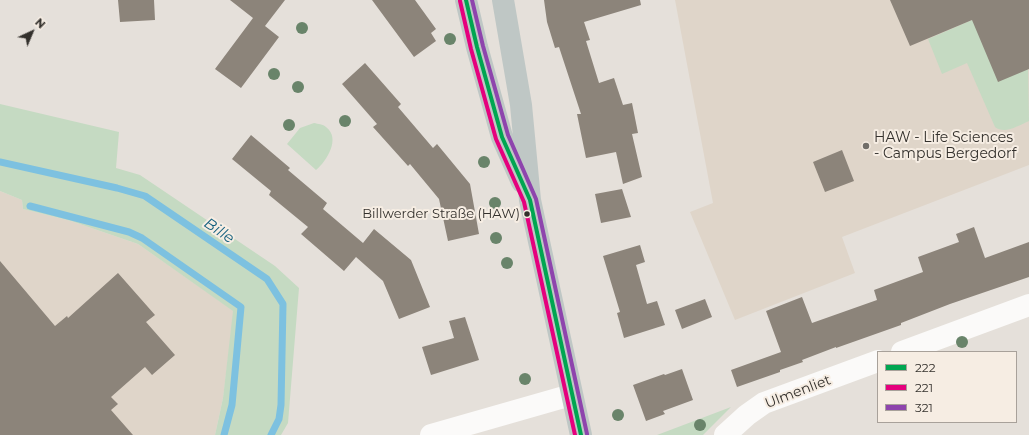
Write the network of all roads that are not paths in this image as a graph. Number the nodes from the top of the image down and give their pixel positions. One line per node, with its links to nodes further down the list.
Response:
1 (466, 0): 3 (main road)
2 (503, 0): 3 (main road)
3 (530, 200): 7 (main road)
4 (1029, 305): 5 (street)
5 (905, 351)
6 (877, 361): 10 (street, Ulmenliet)
7 (571, 395): 8 (street); 9 (main road)
8 (438, 433)
9 (581, 435)
10 (725, 435)

